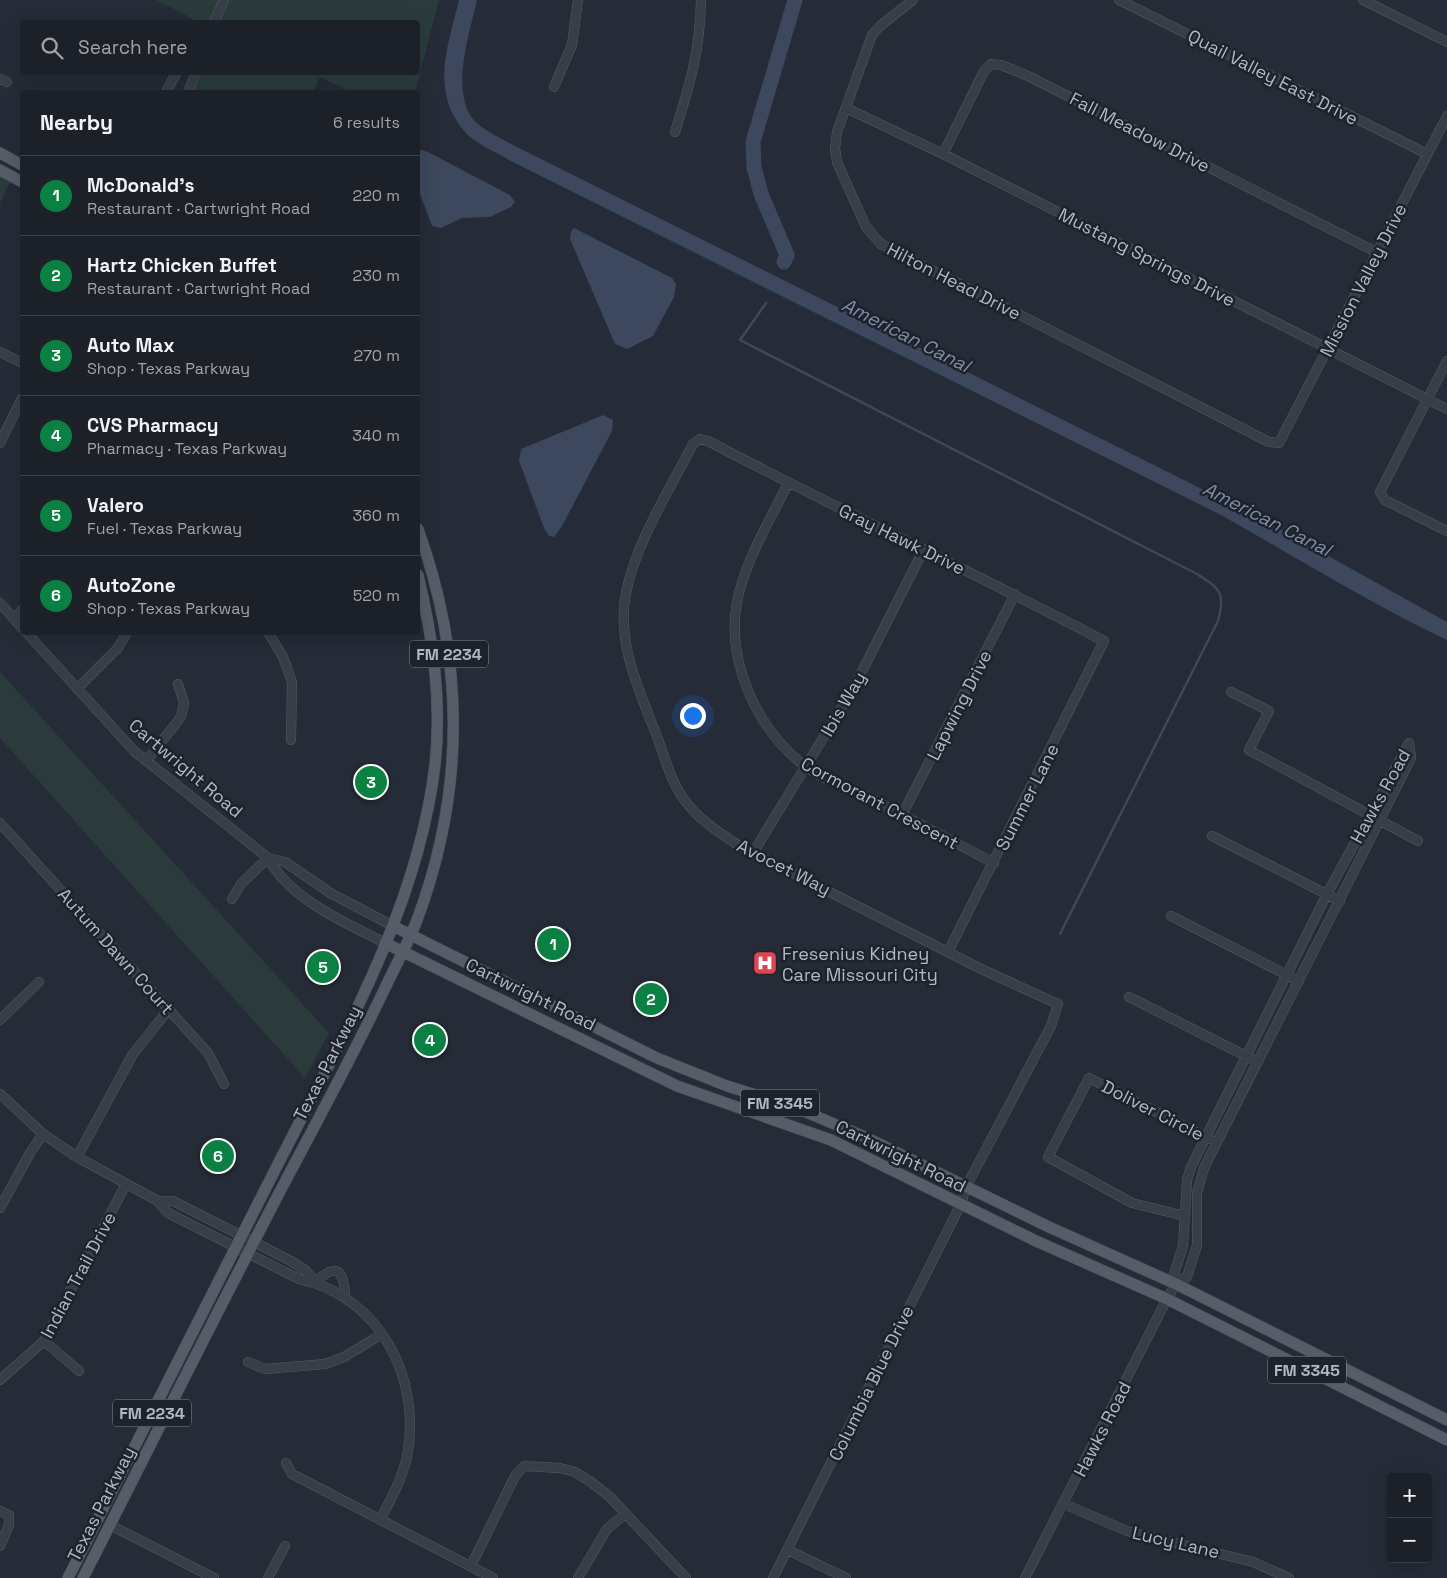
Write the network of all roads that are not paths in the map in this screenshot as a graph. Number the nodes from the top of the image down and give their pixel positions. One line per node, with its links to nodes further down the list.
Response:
1 (224, 0): 8 (street)
2 (578, 0): 12 (street)
3 (702, 0): 17 (street)
4 (913, 0): 15 (street, Hilton Head Drive)
5 (1119, 0): 20 (street, Quail Valley East Drive)
6 (1363, 0): 7 (street)
7 (1381, 4): 9 (street)
8 (215, 20)
9 (1447, 42)
10 (174, 75): 13 (street)
11 (195, 75): 14 (street)
12 (554, 87)
13 (167, 90)
14 (189, 90)
15 (846, 108): 19 (street, Mustang Springs Drive); 34 (street, Hilton Head Drive)
16 (1447, 116): 20 (street, Mission Valley Drive)
17 (675, 132)
18 (0, 154): 21 (main road)
19 (943, 154): 24 (street, Fall Meadow Drive); 25 (street, Mustang Springs Drive)
20 (1427, 154): 24 (street, Mission Valley Drive)
21 (20, 164)
22 (0, 170): 23 (main road)
23 (20, 181)
24 (1378, 253): 25 (street, Mission Valley Drive)
25 (1328, 349): 29 (street, Mustang Springs Drive); 34 (street, Mission Valley Drive)
26 (0, 352): 27 (street)
27 (20, 362)
28 (1447, 362): 29 (street)
29 (1427, 399): 31 (street, Mustang Springs Drive); 36 (street)
30 (20, 402): 33 (street)
31 (1447, 409)
32 (700, 439): 35 (street, Gray Hawk Drive); 61 (street, Avocet Way)
33 (0, 442)
34 (1279, 443)
35 (788, 483): 38 (street, Gray Hawk Drive); 54 (street, Cormorant Crescent)
36 (1447, 531)
37 (420, 535): 69 (main road, Texas Parkway / FM 2234)
38 (924, 549): 40 (street, Gray Hawk Drive); 54 (street, Ibis Way)
39 (420, 586): 68 (main road, Texas Parkway / FM 2234)
40 (1015, 594): 48 (street, Gray Hawk Drive); 55 (street, Lapwing Drive)
41 (0, 603): 43 (street)
42 (20, 612): 43 (street)
43 (14, 619): 44 (street)
44 (20, 626)
45 (29, 635): 50 (street, Cartwright Road)
46 (125, 635): 50 (street)
47 (270, 635): 52 (street)
48 (1104, 641): 63 (street, Summer Lane)
49 (178, 684): 53 (street)
50 (77, 689): 53 (street, Cartwright Road)
51 (1231, 692): 56 (street)
52 (291, 740)
53 (146, 761): 62 (street, Cartwright Road)
54 (806, 768): 55 (street, Cormorant Crescent); 61 (street, Ibis Way)
55 (902, 815): 63 (street, Cormorant Crescent)
56 (1368, 816): 57 (street); 57 (street, Hawks Road); 64 (street, Hawks Road)
57 (1380, 822): 60 (street); 66 (street, Hawks Road)
58 (0, 824): 77 (street, Autum Dawn Court)
59 (1212, 836): 64 (street)
60 (1418, 841)
61 (753, 853): 72 (street, Avocet Way)
62 (268, 858): 65 (street); 68 (street, Cartwright Road); 70 (street, Cartwright Road)
63 (994, 864): 72 (street, Summer Lane)
64 (1327, 894): 66 (street); 73 (street, Hawks Road)
65 (232, 899)
66 (1340, 900): 74 (street, Hawks Road)
67 (1171, 916): 73 (street)
68 (393, 926): 69 (main road, Cartwright Road); 70 (main road, Texas Parkway / FM 2234)
69 (410, 935): 71 (main road, Texas Parkway / FM 2234); 78 (main road, Cartwright Road / FM 3345)
70 (386, 942): 71 (main road, Cartwright Road); 99 (main road, Texas Parkway / FM 2234)
71 (403, 951): 80 (main road, Cartwright Road / FM 3345); 100 (main road, Texas Parkway / FM 2234)
72 (948, 952): 94 (street, Avocet Way)
73 (1286, 975): 74 (street); 81 (street, Hawks Road)
74 (1299, 981): 83 (street, Hawks Road)
75 (40, 982): 79 (street)
76 (1129, 996): 81 (street)
77 (169, 1009): 85 (street, Autum Dawn Court); 92 (street)
78 (563, 1011): 80 (main road); 82 (main road, Cartwright Road / FM 3345)
79 (0, 1020)
80 (556, 1027): 84 (main road, Cartwright Road / FM 3345)
81 (1245, 1055): 83 (street); 90 (street, Hawks Road)
82 (657, 1058): 84 (main road); 87 (main road, Cartwright Road / FM 3345)
83 (1258, 1062): 91 (street, Hawks Road)
84 (650, 1074): 88 (main road, Cartwright Road / FM 3345)
85 (224, 1084)
86 (0, 1094): 89 (street)
87 (794, 1107): 88 (main road); 94 (main road, Cartwright Road / FM 3345)
88 (789, 1124): 96 (main road, Cartwright Road / FM 3345)
89 (43, 1134): 92 (street); 97 (street)
90 (1205, 1136): 91 (street, Doliver Circle); 98 (street, Hawks Road); 98 (street, Doliver Circle)
91 (1217, 1143): 104 (street, Hawks Road)
92 (77, 1157): 93 (street)
93 (126, 1184): 95 (street); 108 (street, Indian Trail Drive)
94 (966, 1187): 96 (street, Columbia Blue Drive); 104 (main road, Cartwright Road / FM 3345)
95 (158, 1201): 99 (street); 101 (street)
96 (961, 1204): 106 (main road, Cartwright Road / FM 3345); 124 (street, Columbia Blue Drive)
97 (0, 1208)
98 (1184, 1216): 104 (street, Hawks Road)
99 (242, 1236): 100 (street); 101 (main road, Texas Parkway / FM 2234)
100 (253, 1242): 102 (main road, Texas Parkway / FM 2234); 103 (street)
101 (236, 1248): 102 (street); 126 (main road, Texas Parkway / FM 2234)
102 (248, 1254): 103 (street); 121 (main road, Texas Parkway / FM 2234)
103 (316, 1282): 105 (street); 105 (street)
104 (1177, 1282): 106 (street, Hawks Road); 112 (main road, Cartwright Road / FM 3345)
105 (345, 1296): 107 (street)
106 (1167, 1299): 113 (main road, Cartwright Road / FM 3345); 117 (street, Hawks Road)
107 (382, 1334): 109 (street); 120 (street)
108 (44, 1341): 110 (street); 111 (street, Indian Trail Drive)
109 (248, 1362)
110 (79, 1371)
111 (0, 1380)
112 (1403, 1398): 113 (main road); 114 (main road, Cartwright Road / FM 3345)
113 (1396, 1414): 115 (main road, Cartwright Road / FM 3345)
114 (1447, 1420)
115 (1447, 1440)
116 (286, 1463): 120 (street)
117 (1064, 1504): 135 (street, Hawks Road); 136 (street, Lucy Lane)
118 (4, 1513): 122 (street)
119 (624, 1514): 125 (street); 131 (street); 132 (street)
120 (380, 1520): 125 (street)
121 (110, 1525): 127 (main road, Texas Parkway / FM 2234); 128 (street)
122 (0, 1546)
123 (285, 1546): 129 (street)
124 (788, 1550): 133 (street, Columbia Blue Drive); 134 (street)
125 (471, 1566): 130 (street)
126 (68, 1578)
127 (83, 1578)
128 (214, 1578)
129 (268, 1578)
130 (494, 1578)
131 (578, 1578)
132 (686, 1578)
133 (773, 1578)
134 (846, 1578)
135 (1025, 1578)
136 (1289, 1578)

